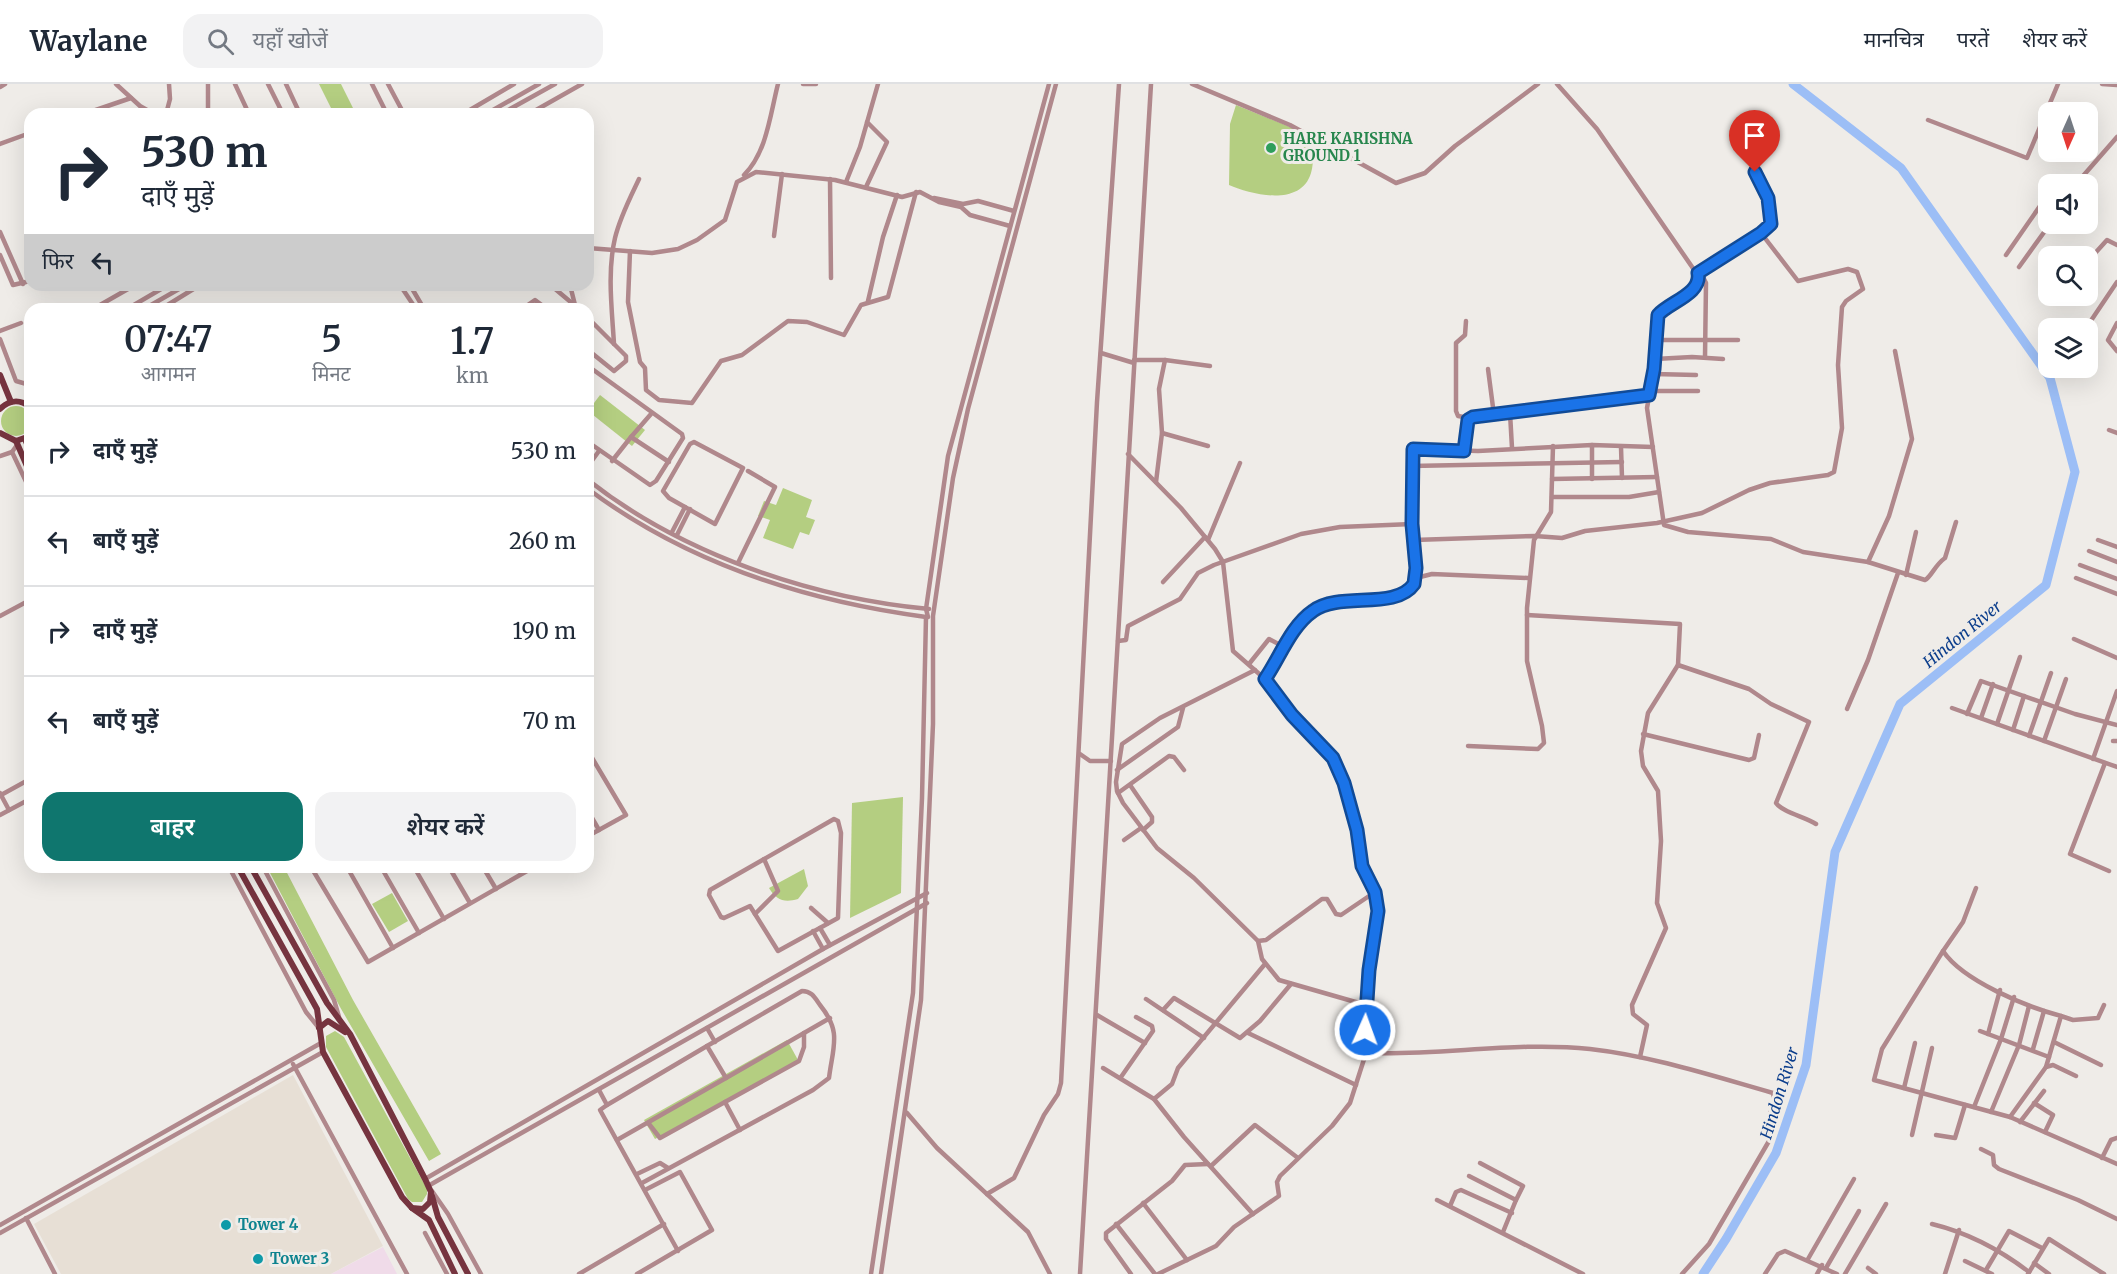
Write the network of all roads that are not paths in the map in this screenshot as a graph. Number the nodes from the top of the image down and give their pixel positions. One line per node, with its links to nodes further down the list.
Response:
1 (6, 84): 28 (street)
2 (116, 84): 29 (street)
3 (169, 84): 32 (street)
4 (208, 84): 33 (street)
5 (235, 84): 34 (street)
6 (268, 84): 35 (street)
7 (286, 84): 36 (street)
8 (372, 84): 37 (street)
9 (388, 84): 38 (street)
10 (514, 84): 39 (street)
11 (539, 84): 40 (street)
12 (555, 84): 41 (street)
13 (582, 84): 42 (street)
14 (778, 84): 52 (street)
15 (803, 84): 16 (street)
16 (816, 84)
17 (878, 84): 44 (street)
18 (1049, 84): 59 (street)
19 (1056, 84): 62 (street)
20 (1119, 84): 103 (street)
21 (1151, 84): 109 (street)
22 (1192, 84): 23 (street)
23 (1538, 84)
24 (1557, 84): 75 (street)
25 (2058, 84): 43 (street)
26 (2102, 84): 27 (street)
27 (2117, 85)
28 (0, 87)
29 (130, 98): 30 (street); 31 (street)
30 (101, 108)
31 (145, 108)
32 (168, 108)
33 (208, 108)
34 (246, 108)
35 (280, 108)
36 (297, 108)
37 (384, 108)
38 (401, 108)
39 (473, 108)
40 (497, 108)
41 (512, 108)
42 (540, 108)
43 (1928, 120)
44 (867, 122): 54 (street); 55 (street)
45 (24, 135): 47 (street)
46 (2117, 137): 50 (street)
47 (0, 144)
48 (1755, 172): 64 (street)
49 (782, 174): 52 (street); 53 (street); 66 (street)
50 (2085, 174)
51 (639, 178): 69 (street)
52 (741, 178): 71 (street)
53 (830, 179): 54 (street); 76 (street)
54 (846, 182): 55 (street)
55 (866, 187): 57 (street)
56 (916, 192): 57 (street); 58 (street); 84 (street)
57 (897, 195): 84 (street)
58 (932, 198): 59 (street); 61 (street)
59 (1009, 210): 61 (street)
60 (2038, 210): 73 (street)
61 (1006, 226): 62 (street); 191 (street)
62 (1017, 231): 192 (street)
63 (0, 232): 78 (street)
64 (1761, 233): 75 (street); 166 (street)
65 (2042, 234): 74 (street)
66 (774, 236)
67 (2117, 245): 70 (street)
68 (594, 248): 69 (street)
69 (613, 249): 71 (street); 100 (street)
70 (2098, 250)
71 (630, 251): 84 (street)
72 (0, 255): 78 (street)
73 (2006, 255)
74 (2019, 267)
75 (1699, 272): 97 (street); 98 (street)
76 (831, 278)
77 (2117, 282): 90 (street)
78 (23, 284)
79 (124, 291): 85 (street)
80 (158, 291): 86 (street)
81 (176, 291): 87 (street)
82 (190, 291): 88 (street)
83 (558, 291): 89 (street)
84 (868, 301)
85 (104, 303)
86 (137, 303)
87 (154, 303)
88 (171, 303)
89 (574, 303)
90 (2093, 318)
91 (1466, 321): 125 (street)
92 (21, 323): 95 (street)
93 (2117, 323): 102 (street)
94 (594, 324): 100 (street)
95 (0, 331)
96 (0, 339): 116 (street)
97 (1655, 340): 98 (street); 106 (street)
98 (1706, 340): 99 (street); 105 (street)
99 (1738, 340)
100 (614, 344): 104 (street)
101 (1895, 351): 178 (street)
102 (2117, 351)
103 (1101, 353): 109 (street); 228 (street)
104 (594, 355)
105 (1705, 357): 106 (street); 107 (street)
106 (1655, 359): 114 (street)
107 (1723, 359)
108 (1165, 360): 109 (street); 110 (street); 127 (street)
109 (1134, 362): 143 (street)
110 (1210, 366)
111 (1488, 369): 124 (street)
112 (594, 371): 123 (street)
113 (0, 375): 119 (main road)
114 (1653, 375): 115 (street); 118 (street)
115 (1696, 375)
116 (24, 383)
117 (1698, 392): 118 (street)
118 (1650, 393): 122 (street); 137 (street)
119 (11, 402): 120 (main road); 121 (main road)
120 (24, 404)
121 (1, 406)
122 (1510, 413): 124 (street); 139 (street)
123 (651, 414): 130 (street); 148 (street)
124 (1494, 415): 125 (street)
125 (1470, 418): 141 (street)
126 (2109, 430): 128 (street)
127 (1162, 433): 134 (street); 160 (street)
128 (2117, 433)
129 (2, 437): 132 (main road)
130 (631, 437): 147 (street); 148 (street)
131 (24, 439): 132 (main road)
132 (16, 443): 142 (street); 146 (main road)
133 (1592, 445): 135 (street); 136 (street); 150 (street)
134 (1208, 446)
135 (1553, 446): 139 (street); 149 (street)
136 (1621, 447): 137 (street); 151 (street)
137 (1653, 447): 156 (street)
138 (594, 448): 140 (street)
139 (1512, 448): 141 (street)
140 (599, 451): 145 (street); 147 (street)
141 (1464, 451): 153 (street)
142 (12, 452): 144 (street); 155 (street)
143 (1128, 454): 160 (street); 198 (street)
144 (0, 456)
145 (594, 458)
146 (24, 460)
147 (612, 461): 148 (street)
148 (669, 462)
149 (1553, 462): 150 (street); 153 (street); 158 (street)
150 (1592, 462): 151 (street); 159 (street)
151 (1622, 462): 157 (street)
152 (1240, 463): 172 (street)
153 (1411, 466): 168 (street)
154 (748, 471): 180 (street)
155 (24, 477)
156 (1658, 477): 157 (street); 162 (street)
157 (1622, 478): 159 (street)
158 (1552, 479): 159 (street); 164 (street)
159 (1592, 479)
160 (1156, 482): 172 (street)
161 (594, 484): 170 (street)
162 (1659, 492): 164 (street); 166 (street)
163 (594, 494): 195 (street)
164 (1552, 497): 171 (street)
165 (688, 508): 165 (street); 170 (street)
166 (1662, 521): 171 (street); 178 (street)
167 (1956, 522): 183 (street)
168 (1412, 524): 173 (street); 177 (street)
169 (1916, 532): 183 (street)
170 (675, 533): 180 (street)
171 (1534, 537): 173 (street); 185 (street)
172 (1206, 538): 177 (street); 188 (street)
173 (1414, 540): 184 (street)
174 (2098, 540): 175 (street)
175 (2117, 547)
176 (2089, 551): 179 (street)
177 (1223, 562): 198 (street); 202 (street)
178 (1868, 562): 182 (street)
179 (2117, 562)
180 (738, 563): 191 (street)
181 (2080, 565): 187 (street)
182 (1899, 573): 183 (street); 216 (street)
183 (1906, 574)
184 (1416, 578): 185 (street); 199 (street)
185 (1528, 578): 193 (street)
186 (2076, 578): 189 (street)
187 (2117, 579)
188 (1163, 582)
189 (2117, 594)
190 (24, 603): 194 (street)
191 (926, 609): 192 (street); 195 (street)
192 (934, 609): 196 (street)
193 (1527, 615): 203 (street); 227 (street)
194 (0, 616)
195 (926, 617): 196 (street); 266 (street)
196 (933, 618): 264 (street)
197 (2074, 639): 201 (street)
198 (1118, 641): 231 (street)
199 (1284, 646): 202 (street); 206 (street)
200 (2020, 657): 209 (street)
201 (2117, 658)
202 (1249, 664): 204 (street)
203 (1678, 665): 223 (street); 244 (street)
204 (1255, 670): 206 (street); 213 (street)
205 (2051, 673): 212 (street)
206 (1265, 679): 265 (street)
207 (2066, 679): 215 (street)
208 (1993, 684): 209 (street); 217 (street); 218 (street)
209 (2009, 690): 211 (street); 220 (street)
210 (2117, 691): 219 (street)
211 (2024, 696): 212 (street); 222 (street)
212 (2041, 702): 215 (street); 225 (street)
213 (1183, 708): 234 (street); 234 (street)
214 (1952, 708): 217 (street)
215 (2056, 708): 219 (street); 226 (street)
216 (1847, 709)
217 (1967, 714): 218 (street)
218 (1981, 718): 220 (street)
219 (2104, 723): 221 (street); 229 (street)
220 (1997, 724): 222 (street)
221 (2117, 724)
222 (2013, 730): 225 (street)
223 (1643, 734): 224 (street); 320 (street)
224 (1759, 735)
225 (2029, 736): 226 (street)
226 (2044, 741): 229 (street)
227 (1468, 746)
228 (1080, 754): 231 (street); 365 (street)
229 (2093, 759): 232 (street)
230 (594, 761): 246 (street)
231 (1111, 761): 294 (street)
232 (2105, 763): 233 (street); 250 (street)
233 (2117, 768)
234 (1117, 770): 238 (street)
235 (1185, 770): 237 (street)
236 (24, 782): 239 (street)
237 (1130, 785): 238 (street); 245 (street)
238 (1118, 793): 245 (street)
239 (1, 794): 241 (street)
240 (24, 802): 241 (street)
241 (9, 810): 242 (street)
242 (0, 815)
243 (594, 821): 246 (street)
244 (1816, 824)
245 (1142, 829): 248 (street); 277 (street)
246 (599, 830): 247 (street)
247 (594, 833)
248 (1124, 840)
249 (764, 859): 271 (street); 271 (street); 273 (street)
250 (2109, 871)
251 (233, 873): 301 (street)
252 (241, 873): 301 (main road)
253 (254, 873): 297 (main road)
254 (266, 873): 297 (street)
255 (315, 873): 279 (street)
256 (350, 873): 279 (street)
257 (384, 873): 276 (street)
258 (417, 873): 272 (street)
259 (452, 873): 267 (street)
260 (487, 873): 263 (street)
261 (523, 873): 263 (street)
262 (1976, 888): 281 (street)
263 (496, 889): 267 (street)
264 (927, 892): 266 (street); 268 (street)
265 (1375, 892): 277 (street); 289 (street)
266 (917, 899): 270 (street); 278 (street)
267 (470, 903): 272 (street)
268 (927, 903): 270 (street); 342 (street)
269 (811, 908): 273 (street)
270 (917, 909): 285 (street); 407 (street)
271 (755, 914): 275 (street)
272 (444, 919): 276 (street)
273 (828, 923): 274 (street)
274 (820, 928): 275 (street); 278 (street)
275 (813, 932): 280 (street)
276 (419, 933): 279 (street)
277 (1258, 941): 282 (street)
278 (830, 945): 280 (street)
279 (393, 948)
280 (823, 949): 283 (street)
281 (1943, 951): 286 (street); 331 (street)
282 (1265, 964): 284 (street); 299 (street)
283 (772, 980): 285 (street); 363 (street)
284 (1291, 984): 289 (street); 304 (street)
285 (777, 988): 300 (street)
286 (2000, 990): 287 (street); 305 (street)
287 (2014, 997): 291 (street); 307 (street)
288 (1146, 999): 292 (street)
289 (1366, 1005): 319 (street)
290 (2104, 1005): 295 (street)
291 (2029, 1006): 293 (street); 314 (street)
292 (1163, 1011): 299 (street); 306 (street)
293 (2044, 1011): 295 (street); 317 (street)
294 (1097, 1016): 312 (street); 410 (street)
295 (2061, 1016): 310 (street)
296 (1136, 1017): 312 (street)
297 (339, 1018): 308 (main road)
298 (830, 1018): 303 (street); 309 (street); 346 (street)
299 (1215, 1023): 304 (street); 306 (street)
300 (707, 1028): 309 (street); 332 (street)
301 (319, 1029): 308 (main road); 311 (main road)
302 (1980, 1031): 305 (street)
303 (804, 1033): 329 (street); 336 (street)
304 (1248, 1033): 330 (street)
305 (1988, 1034): 307 (street)
306 (1204, 1038): 335 (street)
307 (2001, 1039): 314 (street); 340 (street)
308 (354, 1042): 363 (main road)
309 (715, 1042): 315 (street)
310 (2054, 1042): 321 (street); 323 (street)
311 (321, 1043): 318 (main road); 322 (street)
312 (1145, 1043): 328 (street)
313 (1915, 1043): 331 (street)
314 (2019, 1045): 317 (street); 341 (street)
315 (707, 1046): 329 (street); 338 (street)
316 (1932, 1048): 334 (street)
317 (2033, 1049): 321 (street)
318 (323, 1052): 324 (street); 373 (main road)
319 (1366, 1053): 320 (street); 330 (street)
320 (1640, 1057): 414 (street)
321 (2049, 1057): 325 (street)
322 (291, 1059): 324 (street); 368 (street)
323 (2101, 1065)
324 (295, 1067): 372 (street); 400 (street)
325 (2046, 1067): 327 (street); 343 (street)
326 (1103, 1068): 328 (street)
327 (2076, 1076)
328 (1121, 1077): 335 (street)
329 (726, 1078): 345 (street)
330 (1356, 1085): 353 (street)
331 (1904, 1088): 334 (street)
332 (599, 1090): 338 (street); 363 (street)
333 (2044, 1091): 337 (street)
334 (1922, 1094): 339 (street); 348 (street)
335 (1154, 1099): 357 (street)
336 (725, 1102): 345 (street); 346 (street)
337 (2034, 1103): 344 (street); 347 (street)
338 (607, 1105): 351 (street)
339 (1965, 1105): 340 (street); 349 (street)
340 (1974, 1107): 341 (street)
341 (1991, 1112): 343 (street)
342 (907, 1113): 365 (street); 408 (street)
343 (2010, 1117): 344 (street)
344 (2020, 1122): 347 (street)
345 (649, 1124): 351 (street)
346 (740, 1130): 358 (street)
347 (2045, 1132): 354 (street)
348 (1912, 1135)
349 (1936, 1135)
350 (2117, 1138): 354 (street)
351 (617, 1140): 359 (street)
352 (1981, 1149): 378 (street)
353 (1298, 1158): 357 (street); 376 (street)
354 (2102, 1158): 356 (street)
355 (1480, 1163): 367 (street)
356 (2117, 1164)
357 (1210, 1165): 369 (street); 376 (street)
358 (668, 1168): 359 (street); 362 (street)
359 (637, 1174): 362 (street)
360 (1469, 1176): 367 (street)
361 (1854, 1179): 390 (street)
362 (642, 1183): 364 (street)
363 (428, 1186): 373 (main road); 395 (street); 403 (main road)
364 (645, 1190): 379 (street); 388 (street)
365 (987, 1194): 409 (street)
366 (1437, 1200): 371 (street)
367 (1516, 1200): 375 (street)
368 (42, 1201): 372 (street); 382 (street)
369 (1143, 1203): 380 (street); 391 (street)
370 (1886, 1204): 418 (street)
371 (1449, 1206): 375 (street); 384 (street)
372 (45, 1207): 377 (street)
373 (412, 1208): 402 (main road)
374 (1859, 1211): 394 (street)
375 (1512, 1213): 384 (street)
376 (1253, 1214): 391 (street)
377 (26, 1218): 385 (street); 399 (street)
378 (2117, 1219)
379 (664, 1224): 388 (street); 405 (street)
380 (1116, 1224): 411 (street); 412 (street)
381 (1932, 1224): 383 (street)
382 (0, 1225)
383 (1959, 1230): 389 (street); 420 (street)
384 (1503, 1232): 413 (street)
385 (0, 1233)
386 (425, 1233): 401 (street)
387 (2042, 1248): 389 (street); 393 (street); 423 (street)
388 (678, 1251): 406 (street)
389 (1997, 1251): 397 (street); 398 (street)
390 (1808, 1259): 394 (street); 415 (street)
391 (1187, 1260): 412 (street)
392 (1965, 1261): 397 (street)
393 (2034, 1263): 398 (street); 422 (street)
394 (1824, 1267): 416 (street); 417 (street)
395 (478, 1268): 403 (street); 404 (street)
396 (1868, 1268): 419 (street)
397 (1986, 1270): 421 (street)
398 (2028, 1273)
399 (55, 1274)
400 (407, 1274)
401 (447, 1274)
402 (454, 1274)
403 (468, 1274)
404 (481, 1274)
405 (579, 1274)
406 (637, 1274)
407 (871, 1274)
408 (881, 1274)
409 (1050, 1274)
410 (1080, 1274)
411 (1131, 1274)
412 (1157, 1274)
413 (1584, 1274)
414 (1682, 1274)
415 (1765, 1274)
416 (1817, 1274)
417 (1837, 1274)
418 (1845, 1274)
419 (1876, 1274)
420 (1945, 1274)
421 (1992, 1274)
422 (2049, 1274)
423 (2104, 1274)

